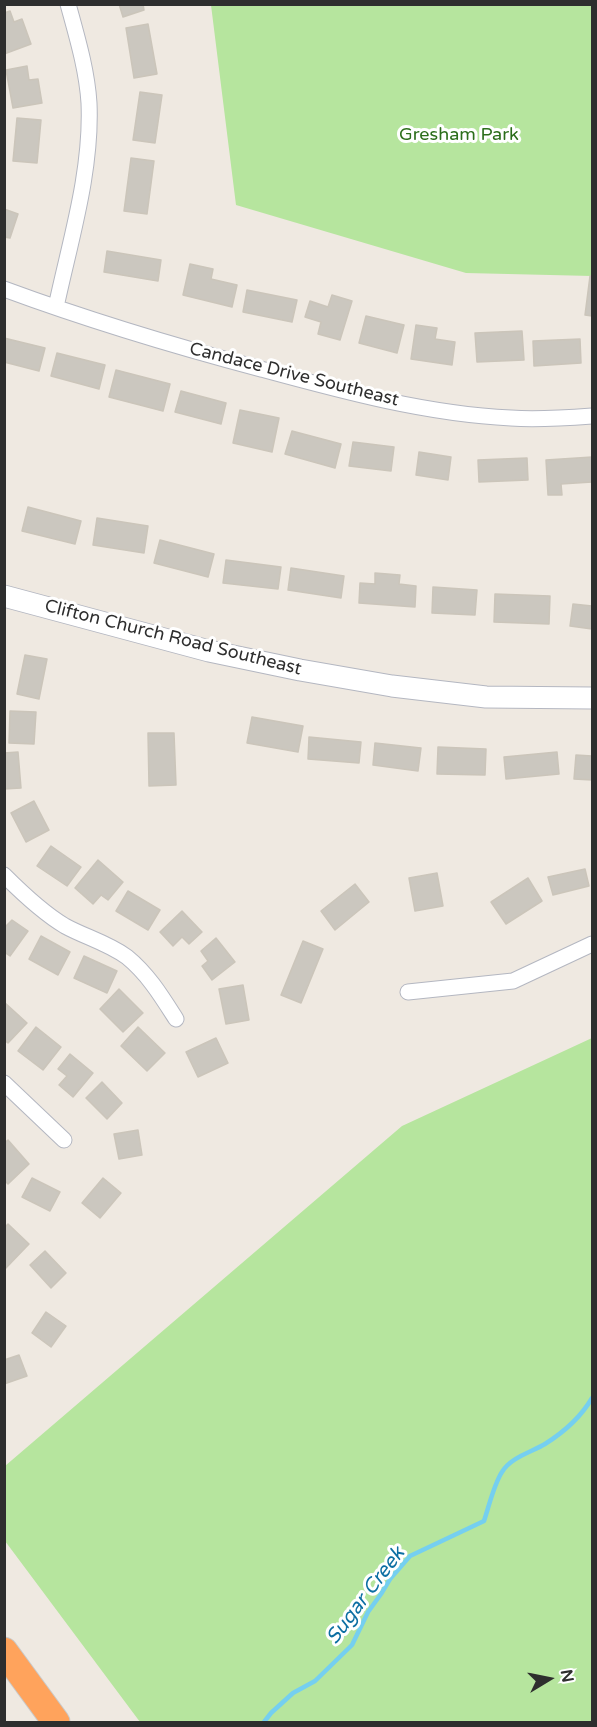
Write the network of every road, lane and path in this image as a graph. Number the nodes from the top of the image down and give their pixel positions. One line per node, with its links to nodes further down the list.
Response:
1 (68, 4): 3 (street)
2 (4, 289): 3 (street, Candace Drive Southeast)
3 (56, 308): 4 (street, Candace Drive Southeast)
4 (592, 416)
5 (6, 600): 6 (street, Clifton Church Road Southeast)
6 (592, 698)
7 (4, 875): 10 (street)
8 (592, 944): 9 (street)
9 (408, 992)
10 (176, 1019)
11 (4, 1083): 12 (street)
12 (64, 1140)
13 (4, 1652): 14 (highway)
14 (56, 1722)

